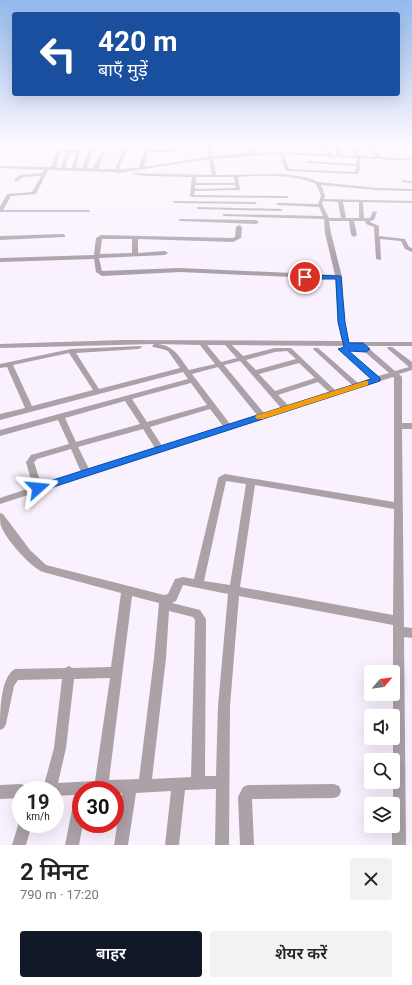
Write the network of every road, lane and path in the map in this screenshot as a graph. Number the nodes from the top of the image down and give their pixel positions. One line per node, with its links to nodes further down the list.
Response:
1 (39, 184): 21 (street)
2 (193, 184): 6 (street)
3 (237, 184): 6 (street)
4 (319, 184): 9 (street)
5 (339, 184): 7 (street)
6 (192, 190): 8 (street)
7 (412, 190)
8 (287, 197)
9 (323, 200): 10 (street); 17 (street)
10 (340, 201): 11 (street); 27 (street)
11 (361, 201): 13 (street); 29 (street)
12 (175, 202): 14 (street)
13 (412, 202)
14 (223, 203): 15 (street); 19 (street)
15 (255, 203)
16 (278, 204): 17 (street)
17 (321, 206): 25 (street)
18 (199, 208): 19 (street)
19 (224, 209): 20 (street); 24 (street)
20 (281, 210)
21 (0, 211): 22 (street)
22 (88, 211)
23 (375, 212): 29 (street)
24 (224, 215): 25 (street); 30 (street)
25 (327, 219): 27 (street); 44 (street)
26 (181, 220): 30 (street)
27 (344, 220): 28 (street)
28 (351, 220): 29 (street); 33 (street)
29 (365, 220): 36 (street)
30 (222, 221): 31 (street)
31 (256, 222)
32 (239, 227): 35 (street)
33 (354, 235)
34 (63, 236): 37 (street)
35 (135, 237): 40 (street); 41 (street)
36 (377, 237): 38 (street); 42 (street)
37 (0, 238)
38 (412, 250)
39 (165, 253): 40 (street)
40 (135, 254): 41 (street)
41 (97, 257): 43 (street); 44 (street)
42 (379, 259)
43 (0, 260)
44 (339, 278): 49 (street)
45 (201, 342): 46 (street); 48 (street); 59 (street)
46 (228, 343): 49 (street); 56 (street)
47 (412, 344): 50 (street)
48 (0, 346)
49 (344, 347): 50 (street); 54 (street); 66 (street)
50 (363, 347): 51 (street); 64 (street)
51 (390, 348): 52 (street); 61 (street)
52 (412, 348)
53 (289, 349): 54 (street); 56 (street); 57 (street)
54 (316, 349): 68 (street)
55 (71, 351): 58 (street); 62 (street); 69 (street)
56 (242, 359): 59 (street); 63 (street)
57 (301, 360): 63 (street); 65 (street)
58 (9, 364): 60 (street); 75 (street)
59 (219, 365): 62 (street); 77 (street)
60 (0, 366)
61 (412, 367): 64 (street)
62 (186, 371): 67 (street); 69 (street)
63 (255, 373): 71 (street)
64 (395, 373): 66 (street); 80 (street)
65 (320, 379): 70 (street); 71 (street)
66 (377, 379): 68 (street)
67 (192, 380): 72 (street); 73 (street)
68 (357, 386): 70 (street)
69 (97, 391): 75 (street)
70 (334, 393): 74 (street)
71 (274, 394): 74 (street)
72 (127, 398): 76 (street); 79 (street)
73 (212, 406): 79 (street); 82 (street)
74 (286, 408): 77 (street)
75 (29, 409): 78 (street)
76 (60, 416): 83 (street); 84 (street)
77 (262, 416): 82 (street)
78 (0, 417)
79 (145, 425): 84 (street); 85 (street)
80 (398, 426): 81 (street); 90 (street)
81 (412, 426)
82 (228, 427): 85 (street)
83 (0, 433)
84 (74, 446): 86 (street); 88 (street)
85 (160, 449): 86 (street)
86 (86, 473): 88 (street)
87 (251, 481): 90 (street); 92 (street); 94 (street)
88 (38, 488): 89 (street)
89 (0, 501)
90 (398, 506): 96 (street)
91 (0, 516): 93 (street)
92 (198, 584): 94 (street); 95 (street)
93 (127, 590): 95 (street); 99 (street)
94 (234, 591): 96 (street); 103 (street)
95 (164, 602): 104 (street); 106 (street)
96 (398, 626): 97 (street); 120 (street)
97 (412, 633)
98 (69, 672): 99 (street); 100 (street); 101 (street)
99 (117, 672): 102 (street)
100 (0, 724)
101 (50, 781)
102 (102, 781)
103 (223, 782): 104 (street); 118 (street)
104 (198, 783): 105 (street)
105 (179, 784): 106 (street); 117 (street)
106 (145, 785): 108 (street)
107 (124, 786): 108 (street)
108 (130, 786): 116 (street)
109 (12, 791): 110 (street)
110 (0, 792)
111 (334, 792): 119 (street)
112 (23, 833): 114 (street)
113 (74, 833): 115 (street)
114 (20, 845)
115 (72, 845)
116 (121, 845)
117 (172, 845)
118 (222, 845)
119 (246, 845)
120 (399, 845)

